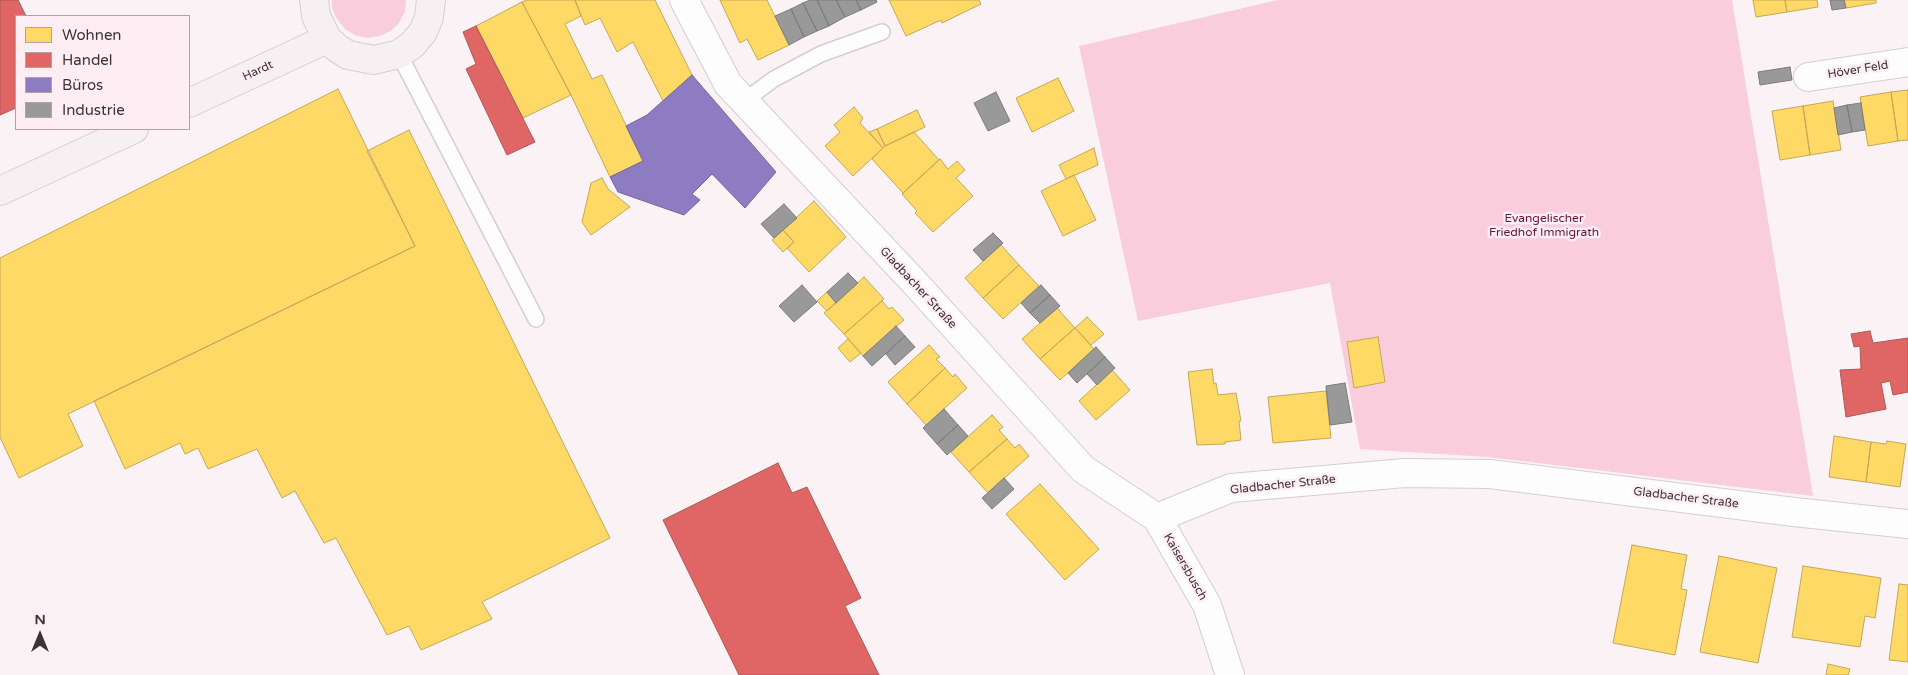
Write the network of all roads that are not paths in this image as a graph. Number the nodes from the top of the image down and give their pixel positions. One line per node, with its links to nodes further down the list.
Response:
1 (314, 0): 5 (main road)
2 (431, 0): 6 (main road)
3 (684, 0): 9 (street, Gladbacher Straße)
4 (882, 32): 9 (lane)
5 (327, 39): 6 (main road); 10 (main road, Hardt)
6 (399, 54): 13 (lane)
7 (1908, 62): 8 (street, Höver Feld)
8 (1808, 77)
9 (744, 102): 14 (street, Gladbacher Straße)
10 (190, 104)
11 (132, 130): 12 (main road)
12 (0, 191)
13 (536, 319)
14 (1157, 518): 15 (street, Gladbacher Straße); 16 (street, Kaisersbusch)
15 (1908, 524)
16 (1230, 675)

